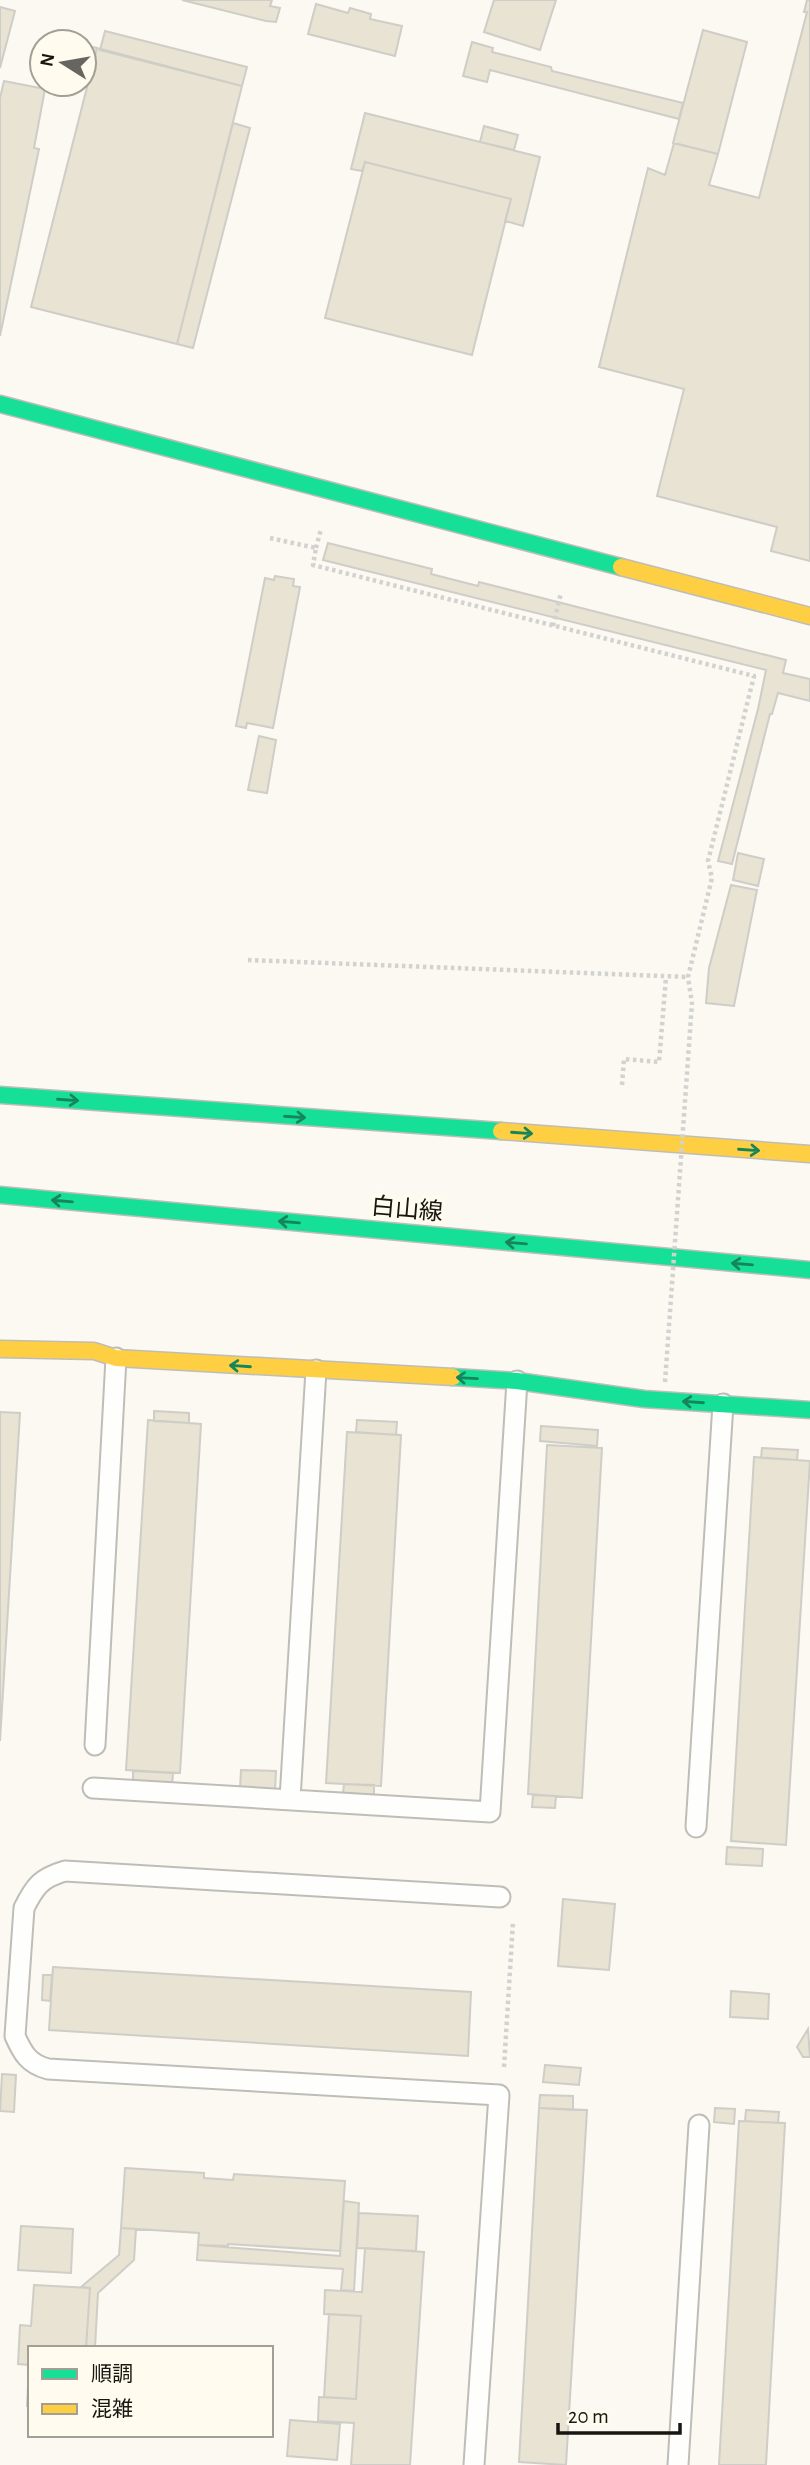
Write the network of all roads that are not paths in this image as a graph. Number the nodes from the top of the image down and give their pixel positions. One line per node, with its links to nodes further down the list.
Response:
1 (0, 404): 2 (street)
2 (810, 616)
3 (0, 1095): 4 (street, one-way to 4)
4 (810, 1154)
5 (0, 1195): 6 (street, 白山線, one-way to 5)
6 (810, 1270)
7 (0, 1349): 8 (street)
8 (116, 1358): 9 (street, one-way to 8); 13 (lane)
9 (316, 1370): 10 (street, one-way to 9); 15 (lane)
10 (517, 1381): 11 (street, one-way to 10); 15 (lane)
11 (723, 1404): 12 (street); 16 (lane)
12 (810, 1410)
13 (95, 1745)
14 (93, 1788): 15 (lane)
15 (290, 1799)
16 (696, 1827)
17 (500, 1897): 19 (lane)
18 (699, 2125): 20 (lane)
19 (474, 2465)
20 (678, 2465)

